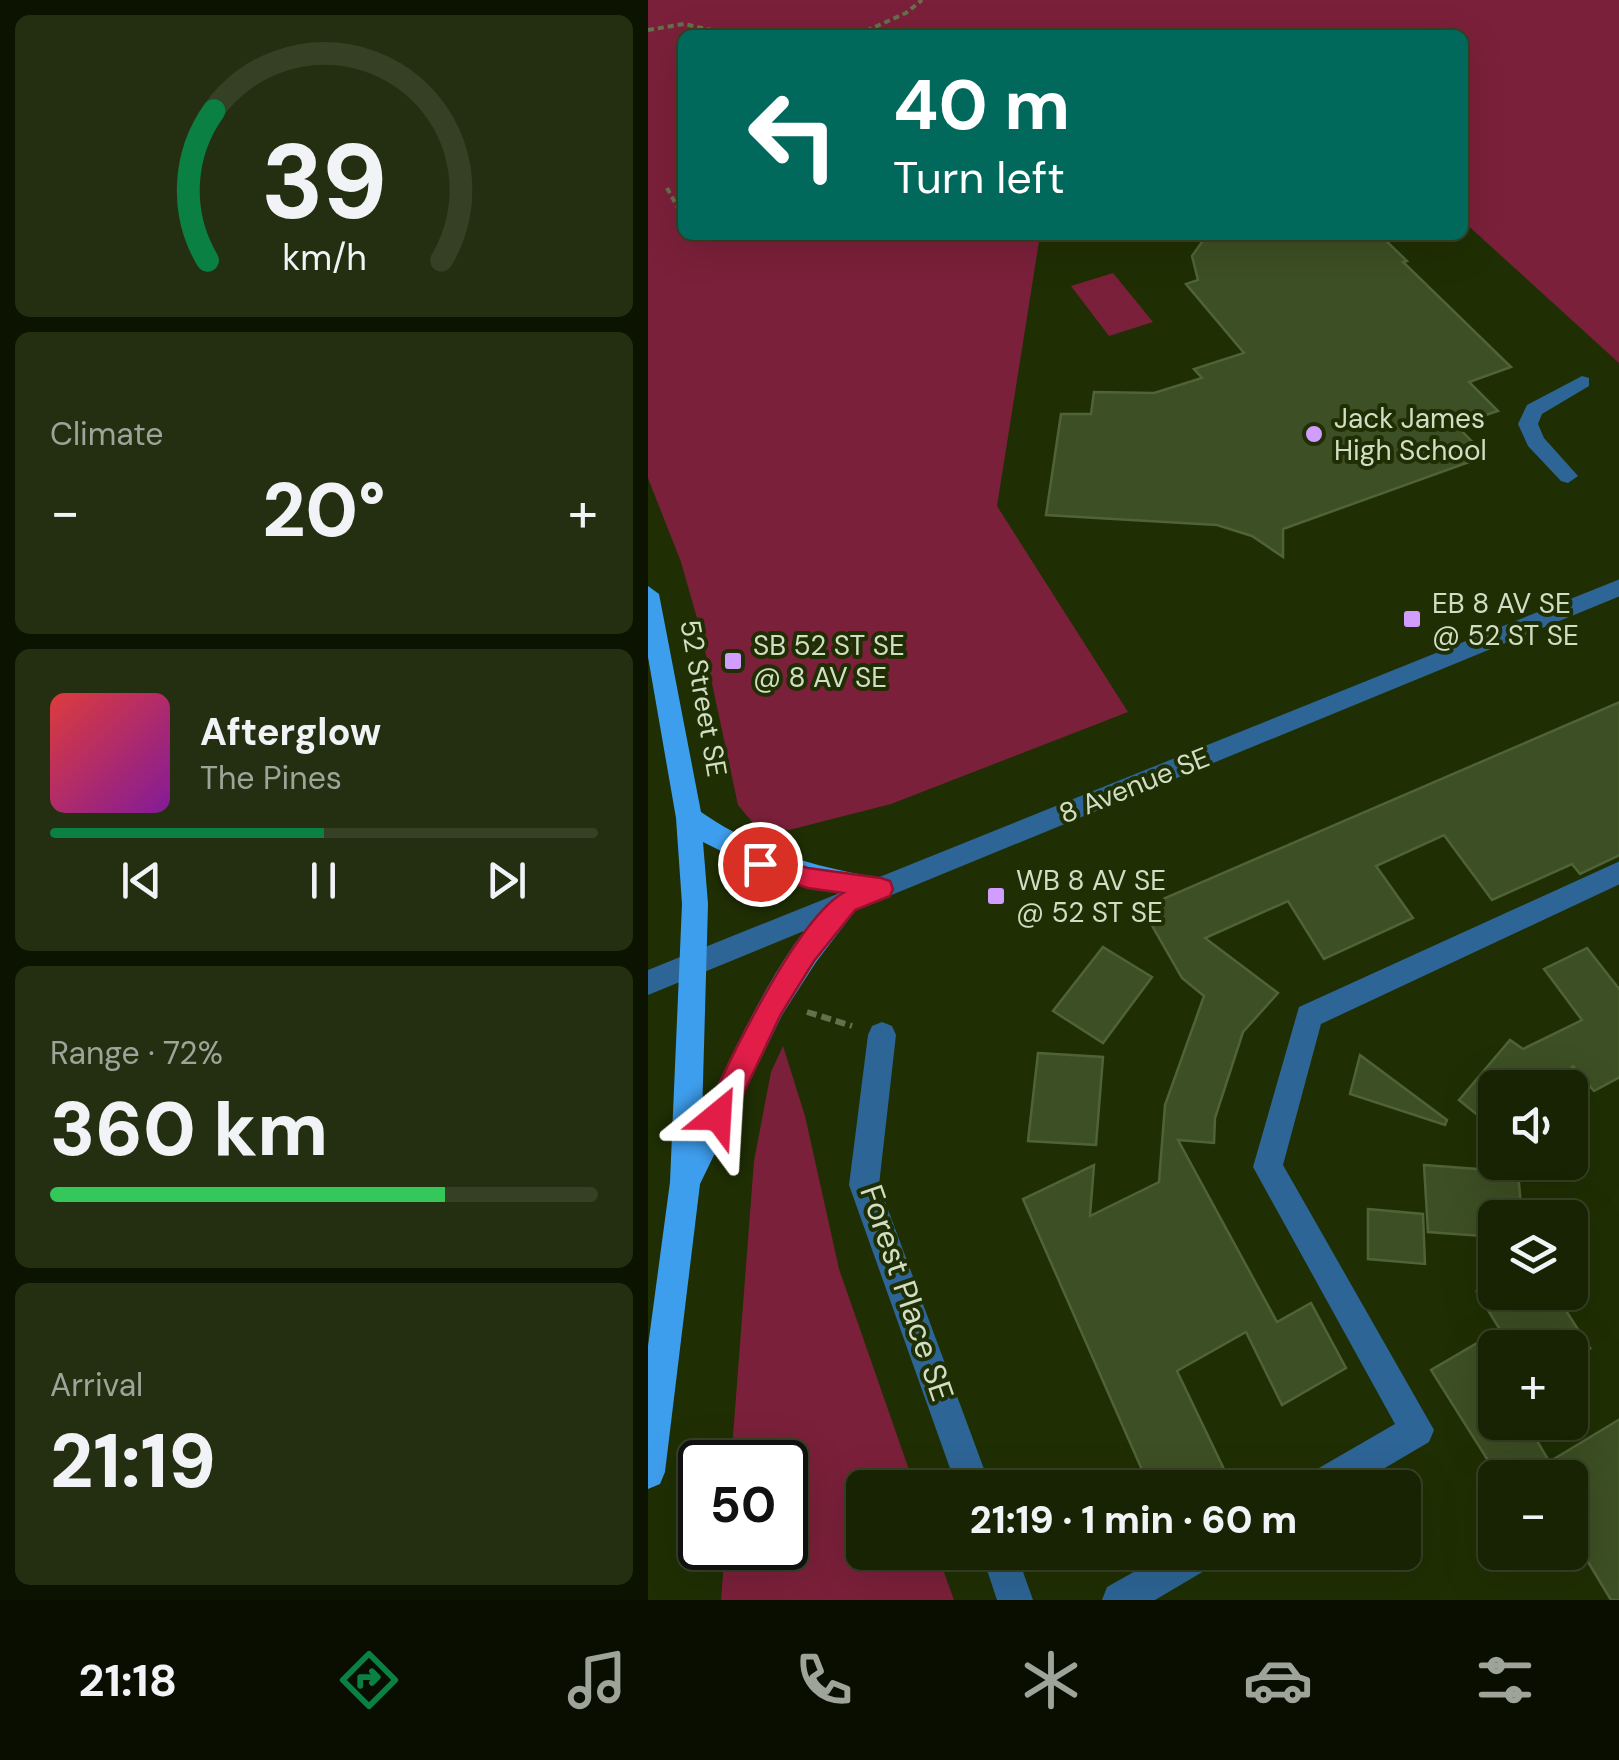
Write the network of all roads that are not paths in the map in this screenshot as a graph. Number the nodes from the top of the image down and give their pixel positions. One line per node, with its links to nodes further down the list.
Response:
1 (1582, 382): 2 (street)
2 (1568, 476)
3 (1620, 587): 7 (street, 8 Avenue SE)
4 (648, 594): 5 (main road, 52 Street SE)
5 (689, 818): 7 (main road); 9 (main road, 52 Street SE)
6 (1620, 872): 14 (street)
7 (881, 889): 8 (street, 8 Avenue SE)
8 (846, 903): 9 (street, 8 Avenue SE); 12 (main road)
9 (691, 966): 10 (street, 8 Avenue SE); 12 (main road, 52 Street SE)
10 (648, 983)
11 (882, 1035): 13 (street, Forest Place SE)
12 (685, 1182): 15 (main road, 52 Street SE)
13 (967, 1470)
14 (1348, 1470)
15 (648, 1472)
16 (1004, 1570): 18 (street)
17 (1172, 1570): 19 (street)
18 (1015, 1600)
19 (1120, 1600)

